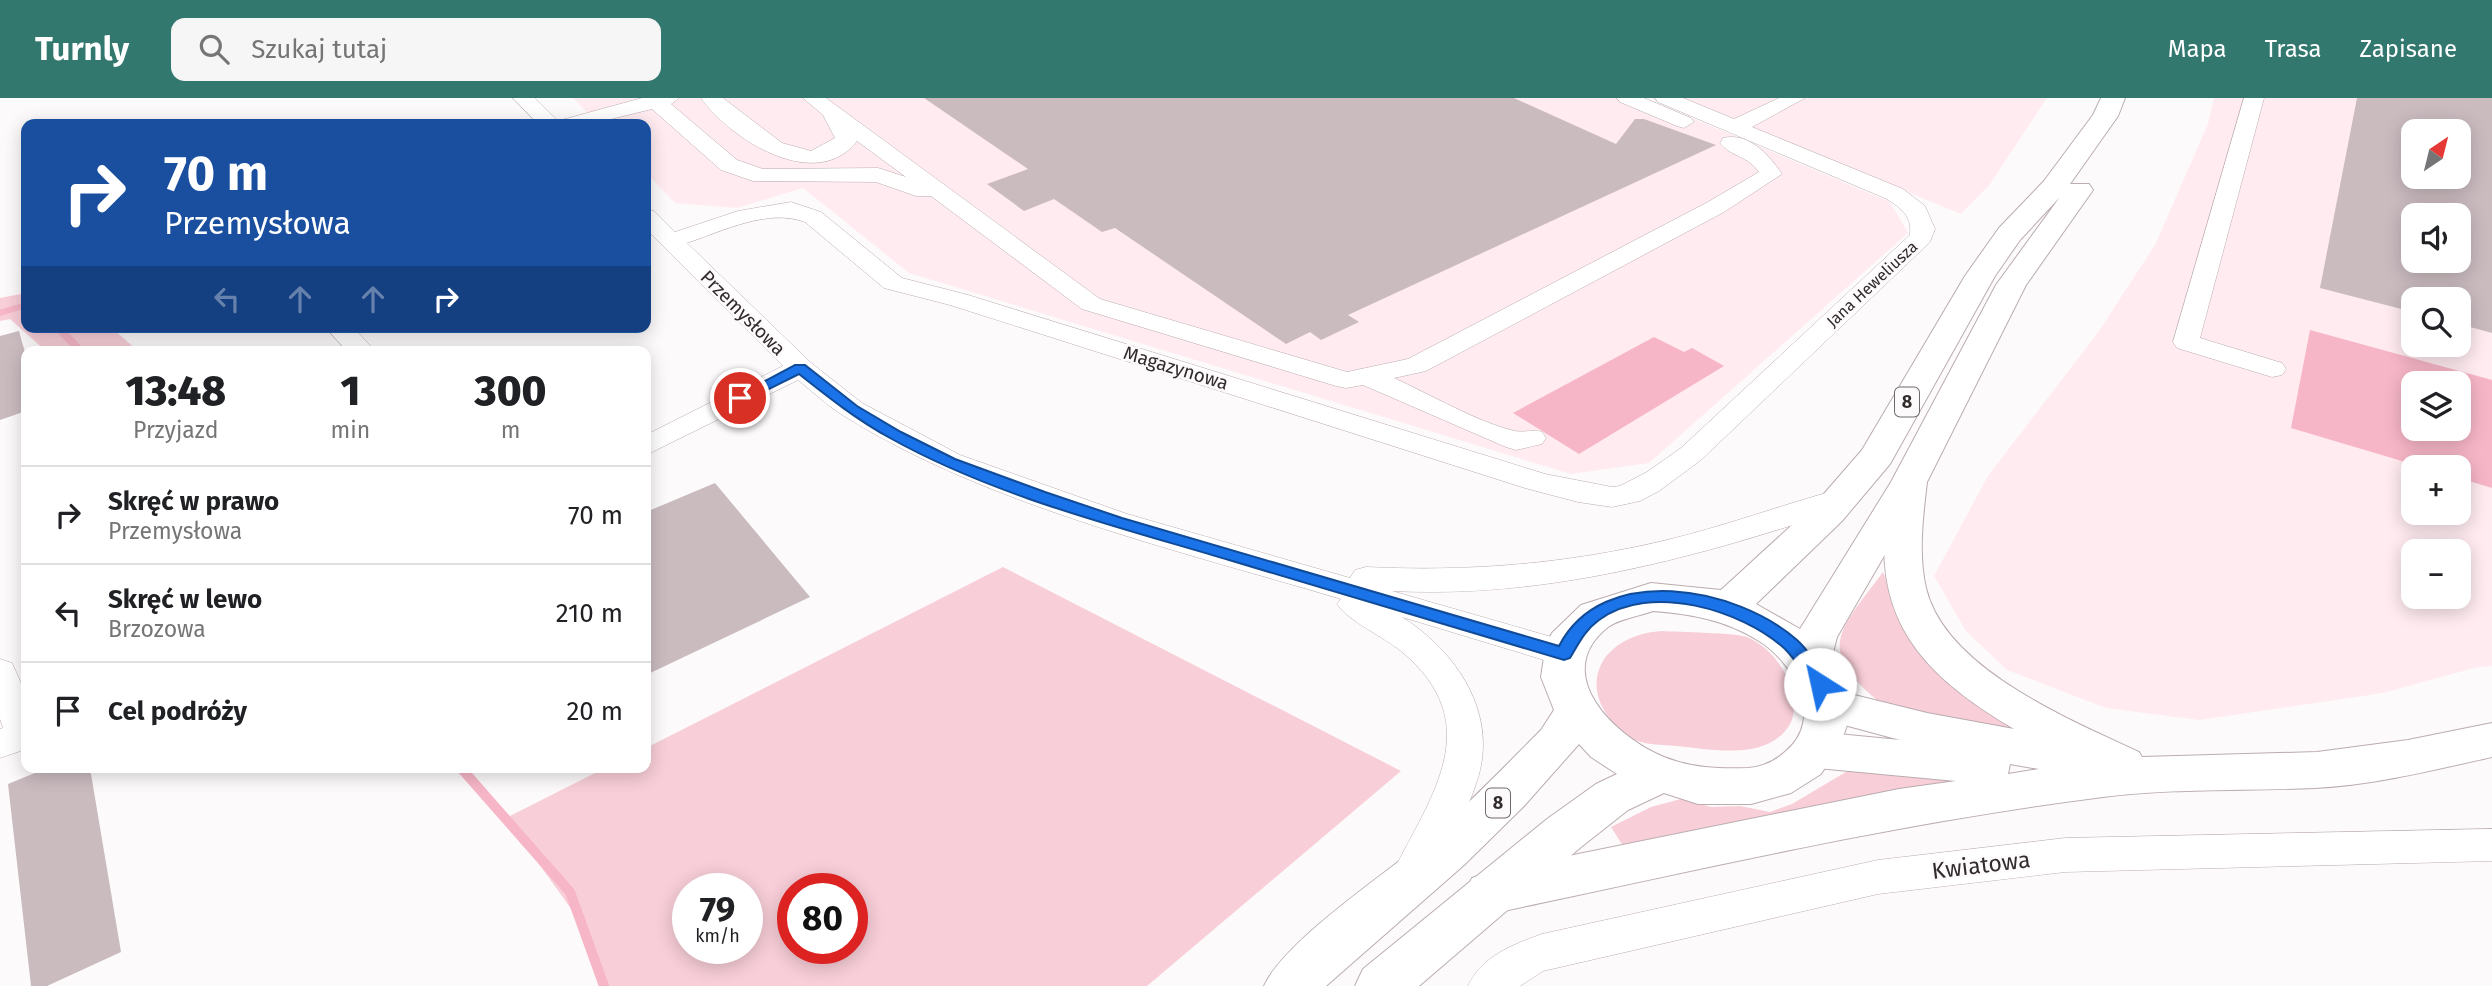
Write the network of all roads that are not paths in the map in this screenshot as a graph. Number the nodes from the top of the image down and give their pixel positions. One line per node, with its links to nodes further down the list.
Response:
1 (523, 98): 12 (street)
2 (629, 98): 11 (street)
3 (711, 98): 9 (street)
4 (1627, 98): 22 (street)
5 (1664, 98): 14 (street, Jana Heweliusza)
6 (1795, 98): 14 (street)
7 (2254, 98): 21 (street)
8 (659, 99): 11 (street); 15 (street)
9 (822, 104): 15 (street)
10 (2109, 107): 26 (main road, 8); 27 (main road, 8)
11 (609, 112): 13 (street)
12 (545, 119)
13 (584, 119)
14 (1735, 127): 25 (street, Jana Heweliusza)
15 (964, 208): 22 (street)
16 (651, 221): 17 (street, Przemysłowa)
17 (671, 241): 20 (street, Przemysłowa); 25 (street, Magazynowa)
18 (344, 333): 19 (street)
19 (357, 346)
20 (800, 368): 24 (street); 28 (street, Przemysłowa)
21 (2272, 369)
22 (1367, 376): 23 (street)
23 (1532, 438)
24 (651, 443)
25 (1691, 453)
26 (1909, 482): 31 (main road, 8); 38 (main road)
27 (1840, 499): 28 (street); 29 (main road, 8)
28 (1291, 571): 30 (street, Przemysłowa); 41 (street)
29 (1719, 605): 30 (main road); 31 (main road)
30 (1564, 653): 34 (main road)
31 (1809, 665): 33 (main road)
32 (0, 672): 35 (street)
33 (1826, 704): 37 (main road); 38 (main road)
34 (1575, 713): 39 (main road); 41 (main road, 8)
35 (17, 738)
36 (2492, 740): 38 (main road)
37 (1817, 750): 38 (main road); 39 (main road)
38 (2114, 771): 42 (main road)
39 (1657, 776): 42 (main road)
40 (2492, 845): 45 (street, Kwiatowa)
41 (1408, 882): 43 (main road, 8)
42 (1488, 893): 44 (main road)
43 (1290, 986)
44 (1381, 986)
45 (1489, 986)

